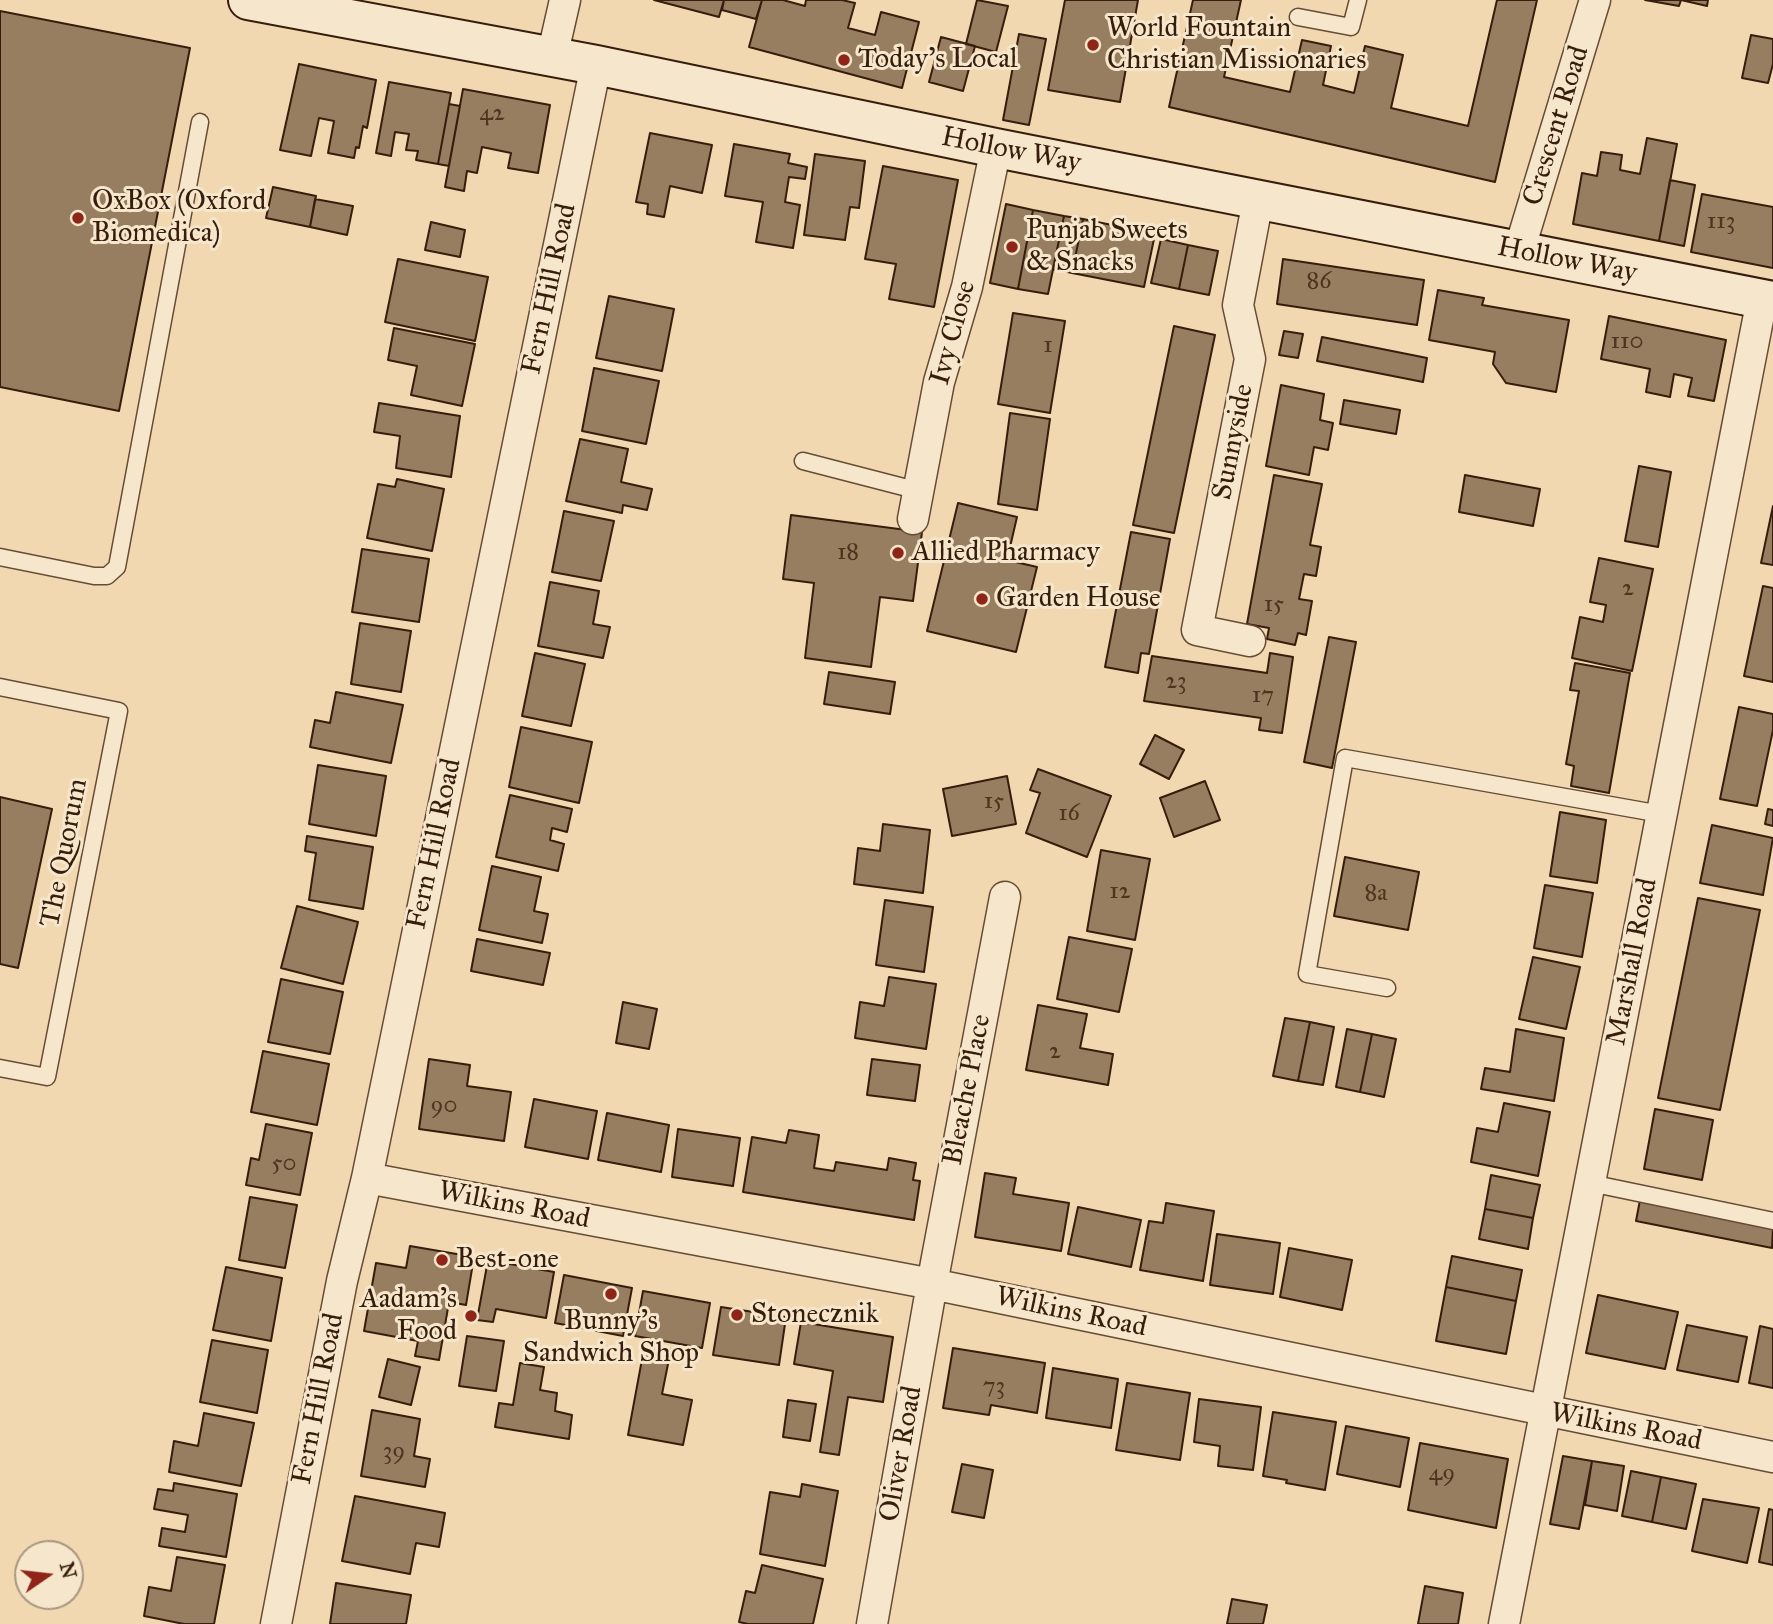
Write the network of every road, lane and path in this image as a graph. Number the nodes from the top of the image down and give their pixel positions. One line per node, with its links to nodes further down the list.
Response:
1 (248, 0): 6 (main road, Hollow Way)
2 (565, 0): 6 (street)
3 (1358, 0): 5 (lane)
4 (1595, 0): 11 (street, Crescent Road)
5 (1298, 17)
6 (552, 57): 7 (main road, Hollow Way)
7 (596, 65): 9 (main road, Hollow Way); 22 (street, Fern Hill Road)
8 (200, 122): 15 (lane)
9 (996, 148): 10 (main road, Hollow Way); 14 (street, Ivy Close)
10 (1258, 200): 11 (main road, Hollow Way); 16 (street, Sunnyside)
11 (1520, 251): 12 (main road, Hollow Way)
12 (1767, 300): 18 (street, Marshall Road)
13 (803, 461): 14 (lane)
14 (916, 505)
15 (0, 557)
16 (1250, 641)
17 (0, 687): 21 (lane, The Quorum)
18 (1661, 814): 20 (lane); 23 (street, Marshall Road)
19 (1005, 897): 25 (street, Bleache Place)
20 (1387, 988)
21 (0, 1068)
22 (367, 1178): 25 (street, Wilkins Road); 28 (street, Fern Hill Road)
23 (1590, 1183): 24 (lane); 26 (street, Marshall Road)
24 (1773, 1221)
25 (932, 1284): 26 (street, Wilkins Road); 29 (street, Oliver Road)
26 (1546, 1412): 27 (street, Wilkins Road); 30 (street, Marshall Road)
27 (1773, 1457)
28 (276, 1624)
29 (872, 1624)
30 (1504, 1624)

